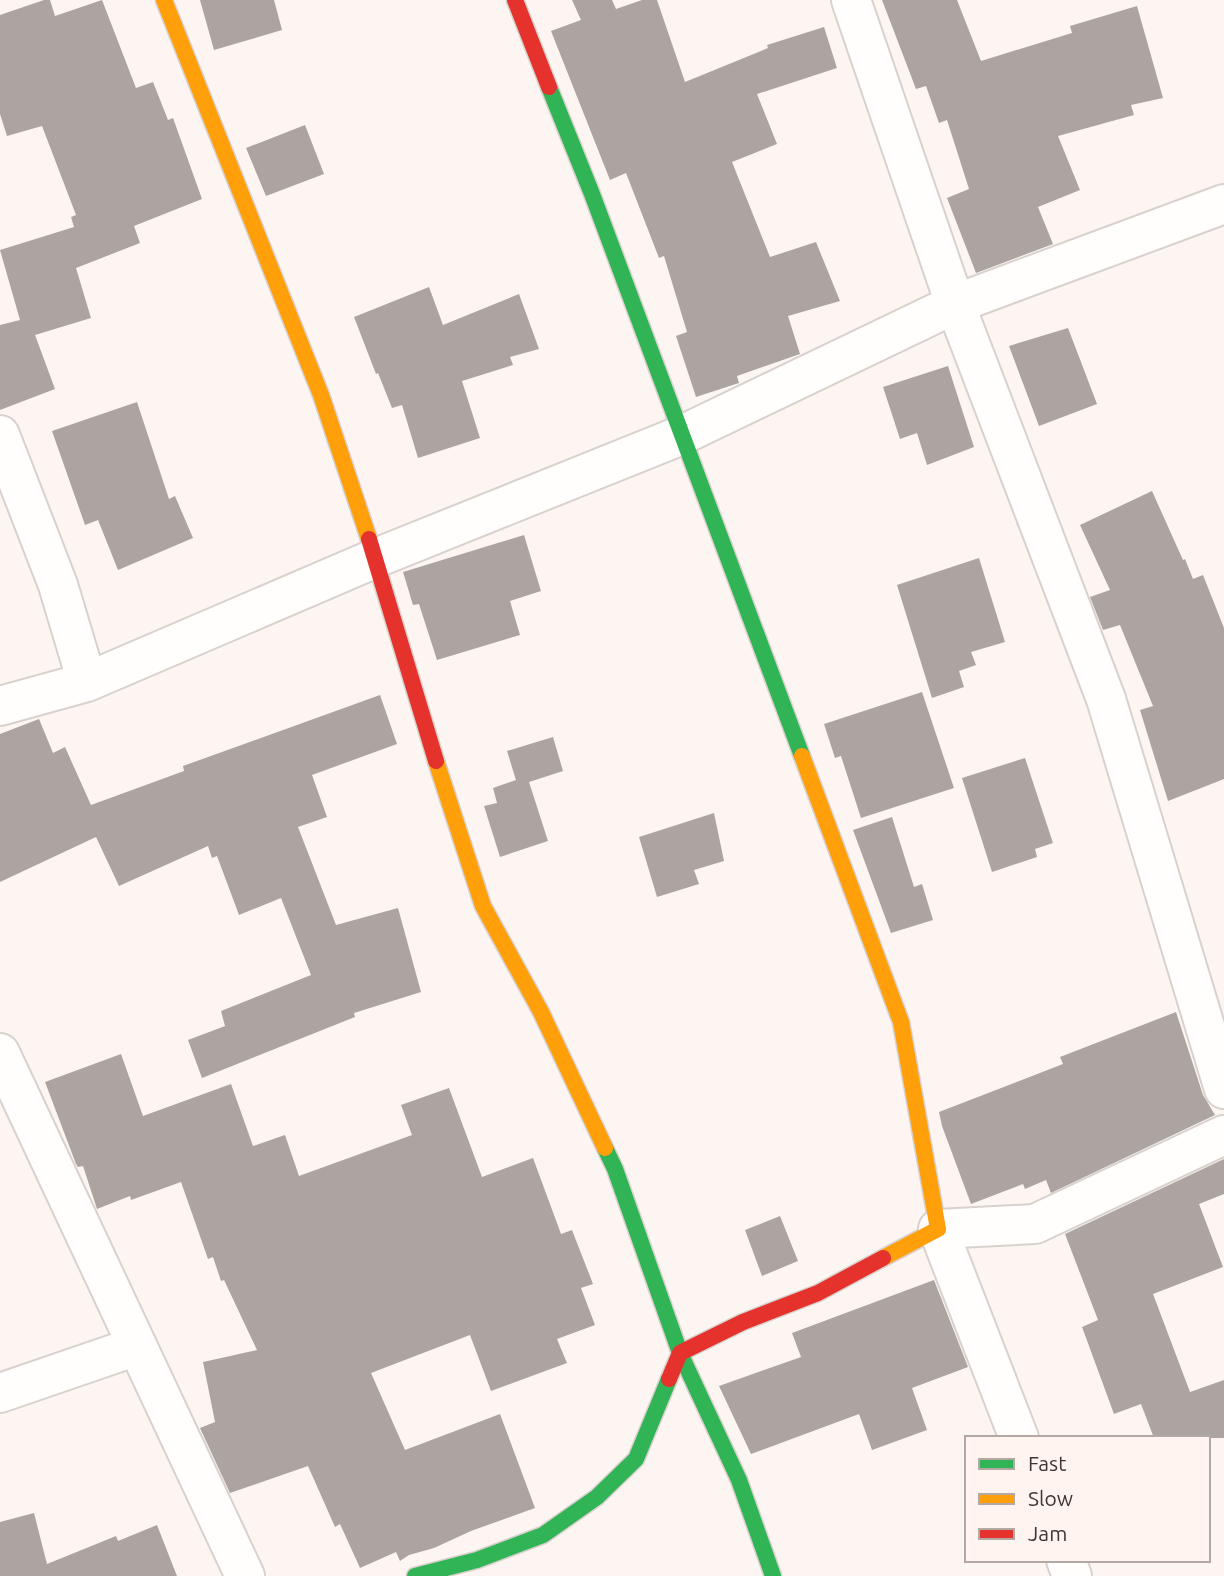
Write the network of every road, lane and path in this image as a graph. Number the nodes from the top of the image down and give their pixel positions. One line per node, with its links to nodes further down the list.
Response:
1 (164, 0): 8 (street)
2 (515, 0): 7 (street)
3 (851, 0): 5 (street)
4 (1224, 204): 5 (street)
5 (955, 304): 7 (street); 12 (street)
6 (0, 435): 9 (street)
7 (682, 435): 8 (street); 14 (street)
8 (376, 558): 9 (street); 16 (street)
9 (87, 682): 10 (street)
10 (0, 706)
11 (0, 1053): 15 (street)
12 (1224, 1089)
13 (1224, 1135): 14 (street)
14 (938, 1229): 16 (street); 18 (street)
15 (137, 1346): 17 (street); 19 (street)
16 (680, 1353): 20 (street); 21 (street)
17 (0, 1393)
18 (1018, 1436)
19 (246, 1576)
20 (415, 1576)
21 (774, 1576)

